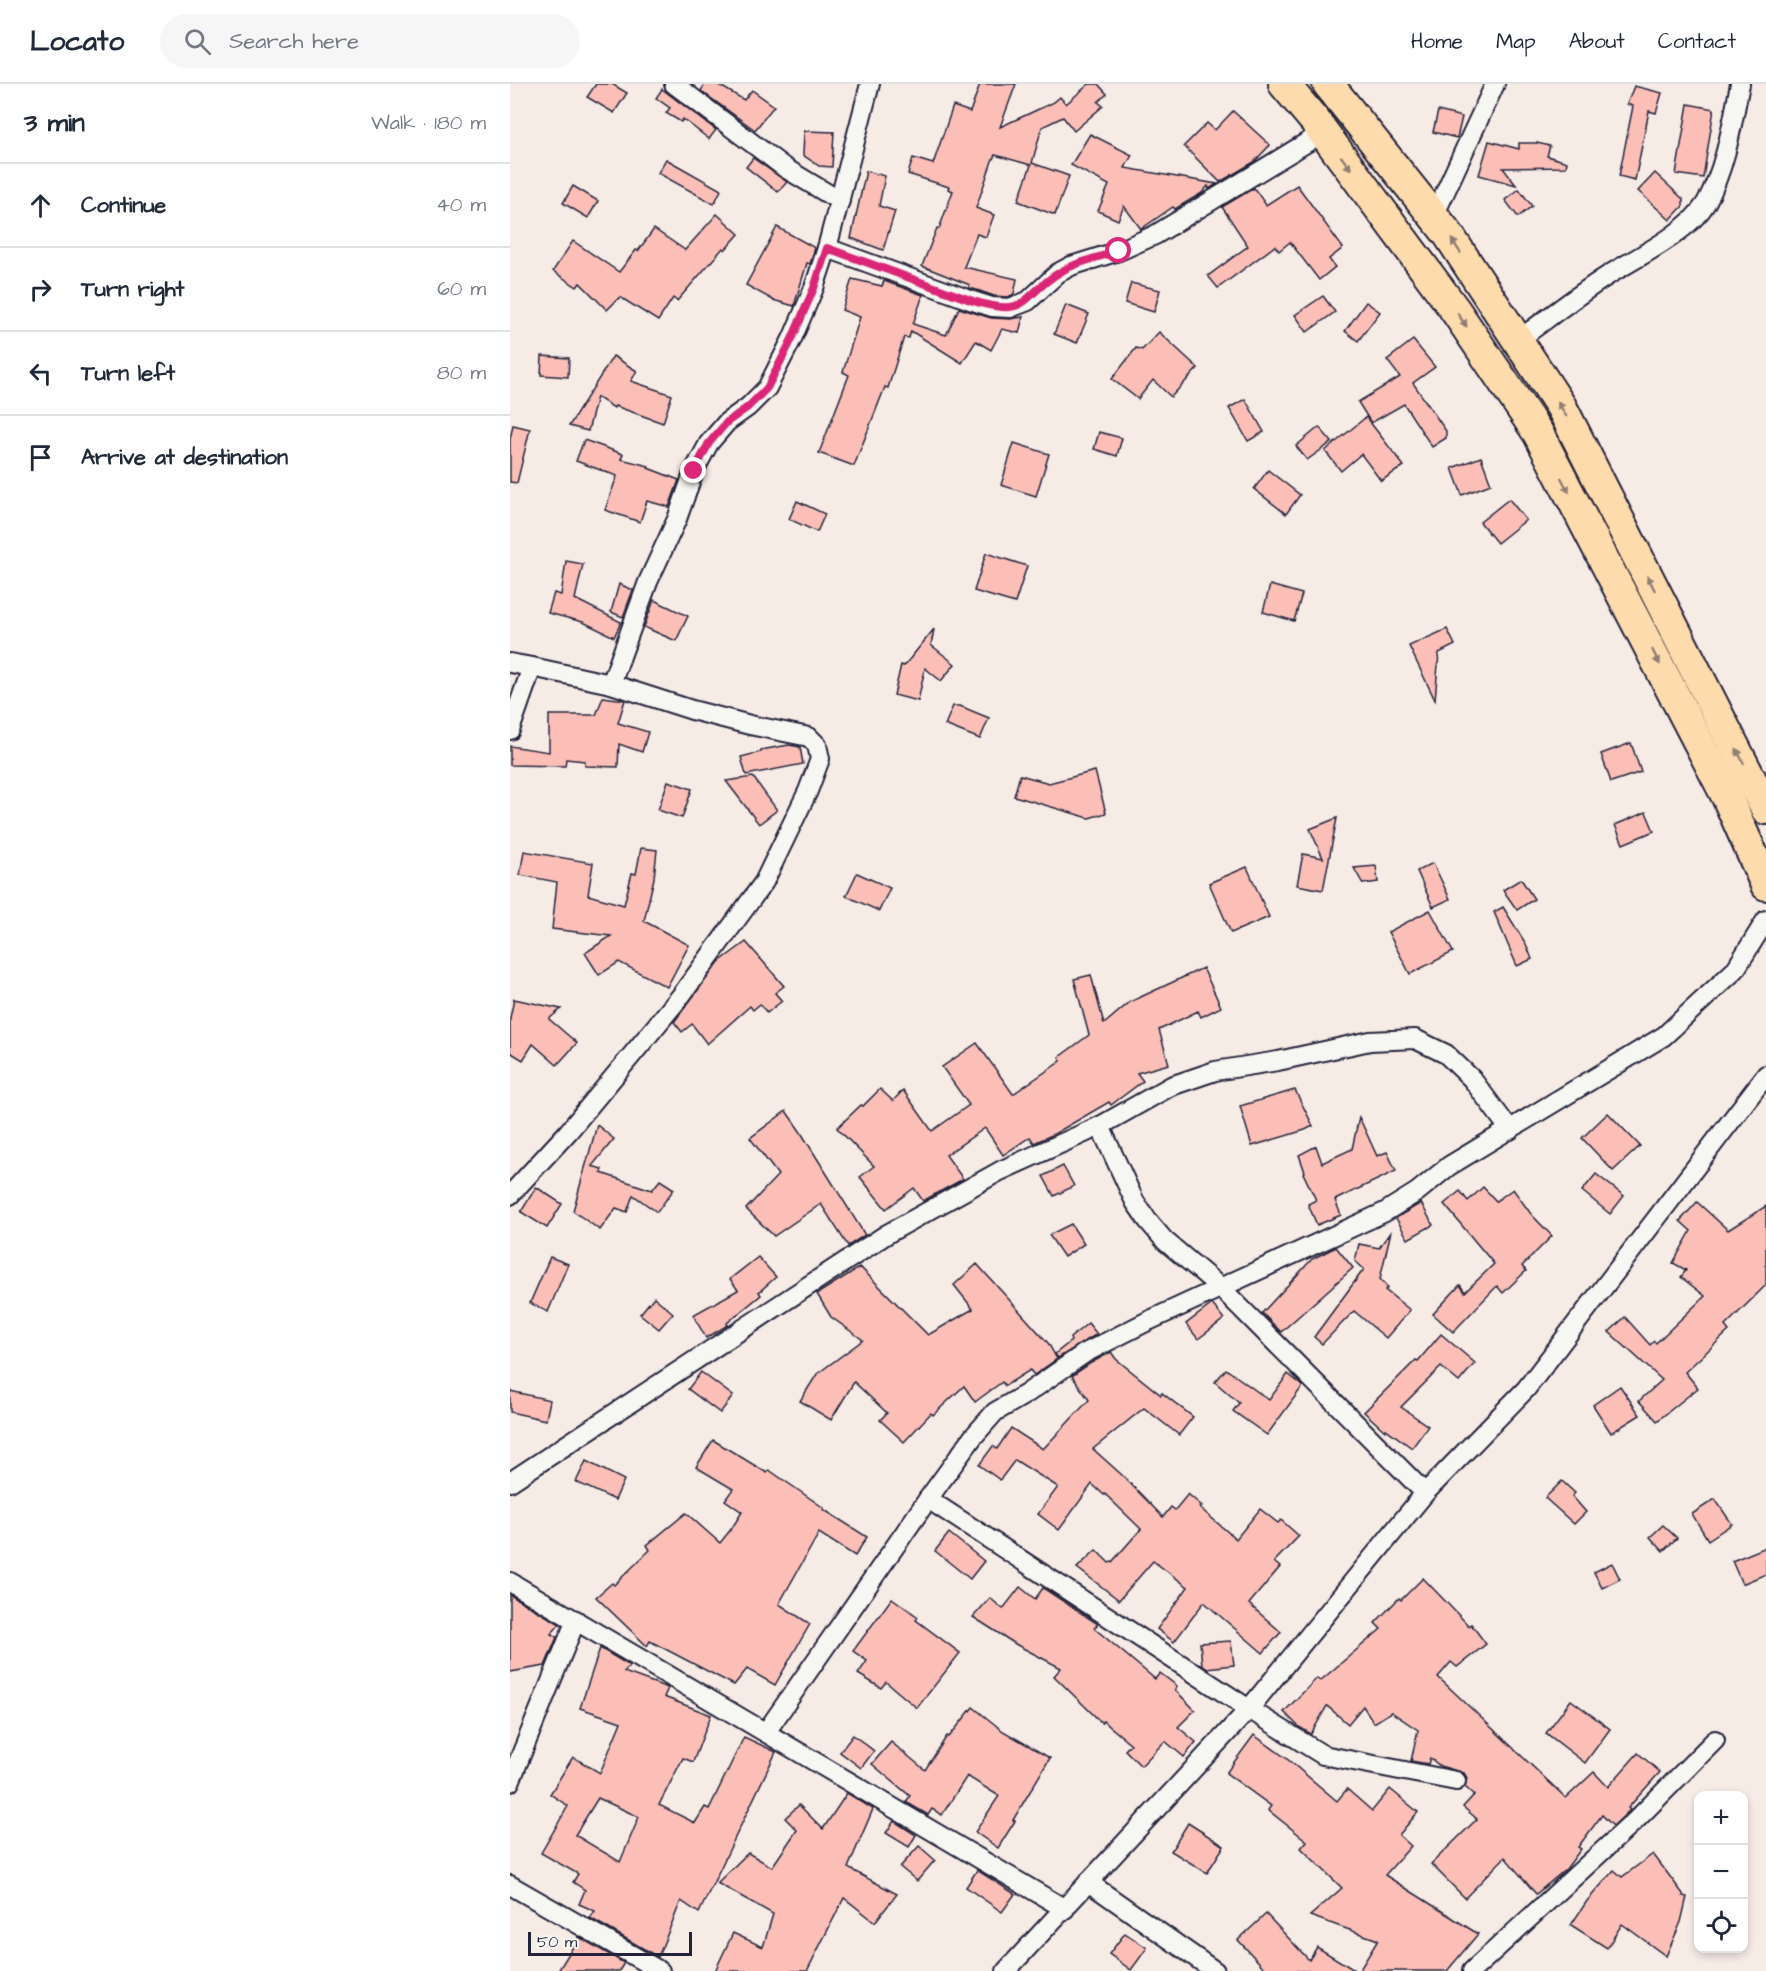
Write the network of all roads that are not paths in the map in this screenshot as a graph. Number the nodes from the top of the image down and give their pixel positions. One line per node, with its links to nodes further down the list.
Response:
1 (674, 84): 8 (street)
2 (870, 84): 8 (street)
3 (1284, 84): 7 (main road)
4 (1328, 84): 9 (main road)
5 (1495, 84): 9 (street)
6 (1740, 84): 11 (street)
7 (1324, 132): 10 (street); 17 (main road, one-way to 17)
8 (840, 201): 10 (street)
9 (1434, 216): 11 (main road, one-way to 9)
10 (827, 248): 14 (street)
11 (1518, 340): 16 (main road, one-way to 11)
12 (510, 663): 13 (street)
13 (532, 667): 14 (street); 15 (street)
14 (611, 684): 22 (street)
15 (510, 730)
16 (1766, 808)
17 (1766, 885)
18 (1766, 920): 21 (street)
19 (1766, 1075): 25 (street)
20 (1100, 1126): 21 (street); 23 (street); 24 (street)
21 (1510, 1130): 23 (street)
22 (510, 1195)
23 (1221, 1288): 25 (street); 26 (street)
24 (510, 1482)
25 (1425, 1493): 29 (street)
26 (928, 1499): 29 (street); 30 (street)
27 (510, 1582): 28 (street)
28 (576, 1620): 30 (street); 33 (street)
29 (1249, 1709): 32 (street); 34 (street)
30 (766, 1732): 36 (street)
31 (1715, 1740): 40 (street)
32 (1456, 1781)
33 (510, 1782)
34 (1088, 1882): 36 (street); 39 (street)
35 (510, 1886): 37 (street)
36 (1065, 1909): 38 (street)
37 (660, 1971)
38 (1006, 1971)
39 (1215, 1971)
40 (1472, 1971)

